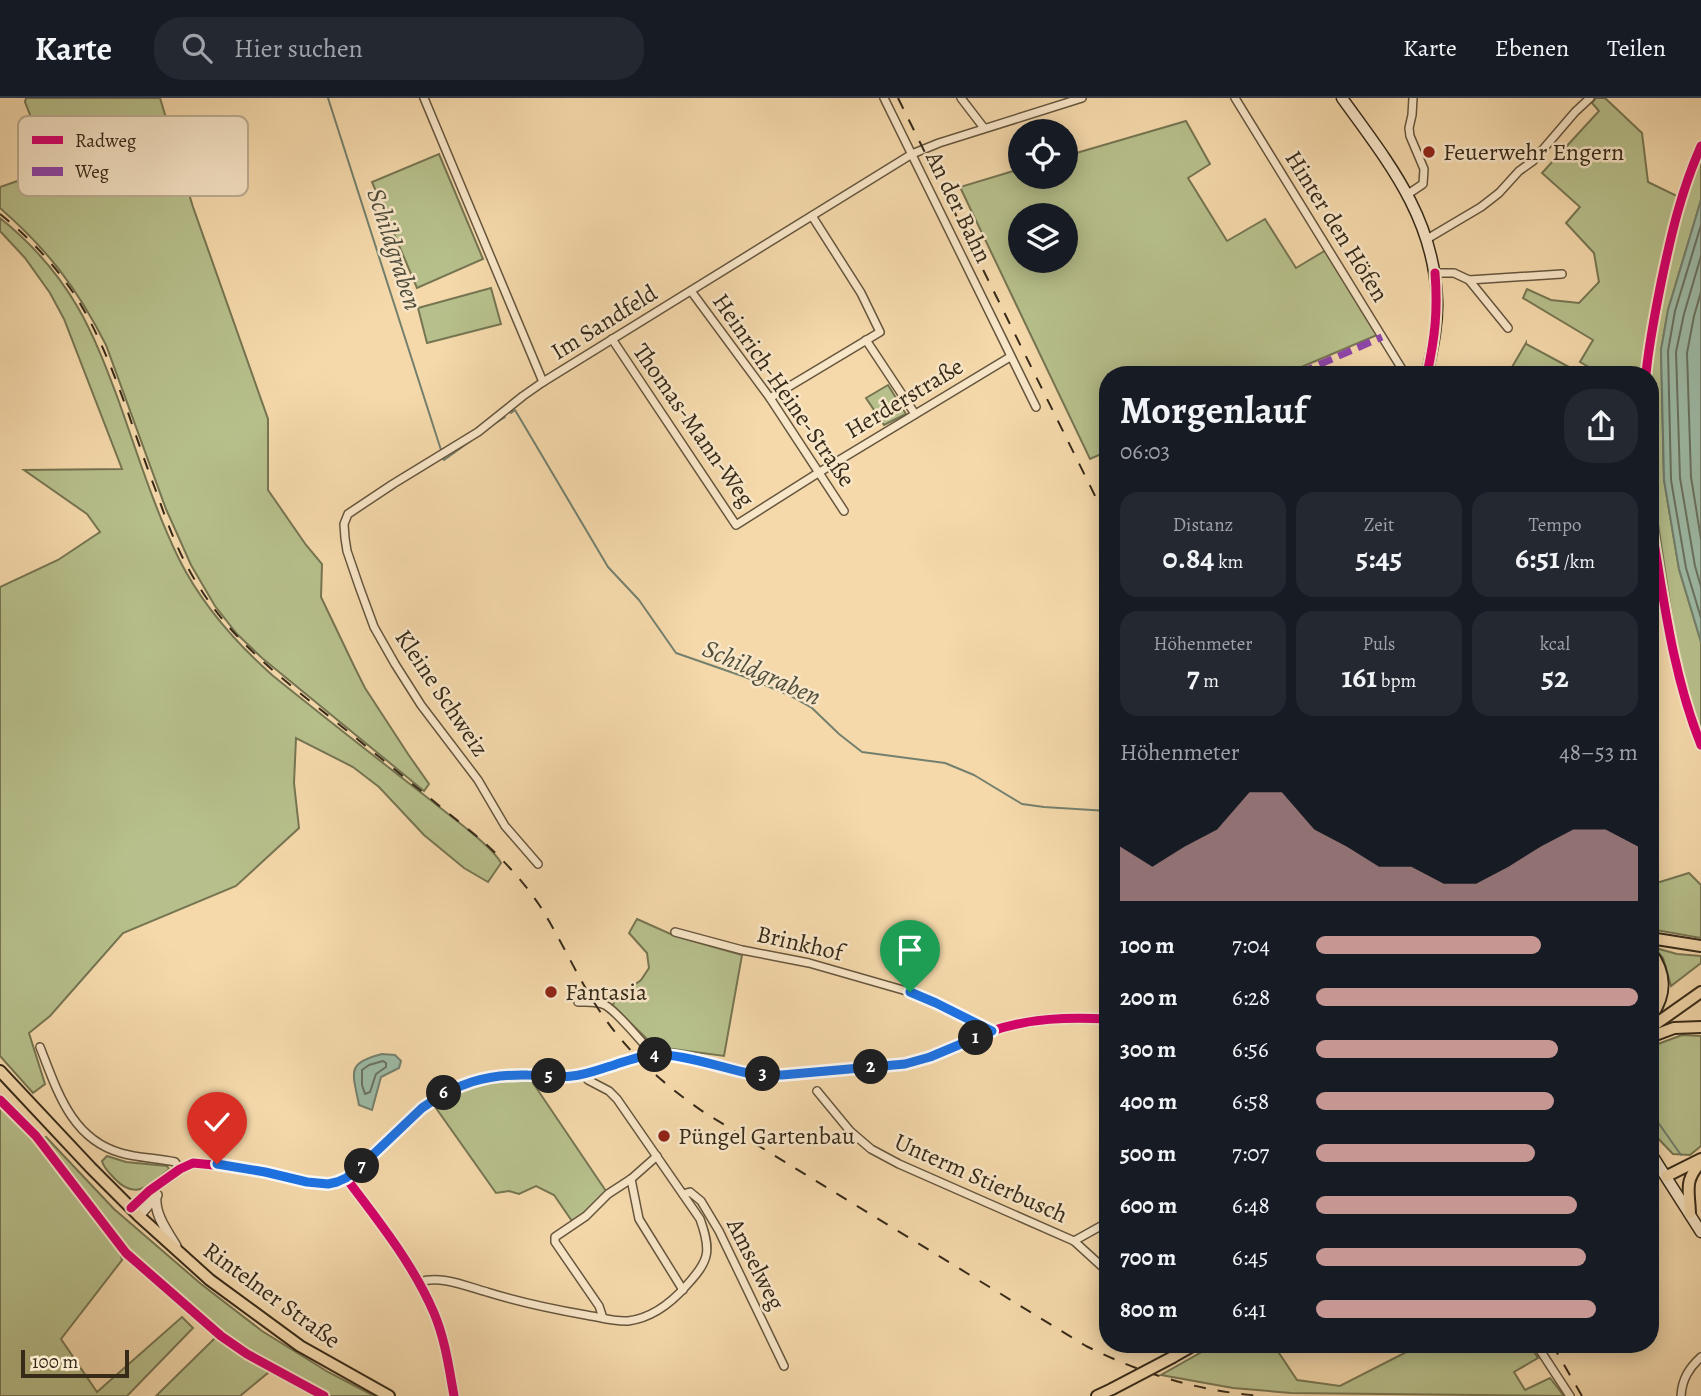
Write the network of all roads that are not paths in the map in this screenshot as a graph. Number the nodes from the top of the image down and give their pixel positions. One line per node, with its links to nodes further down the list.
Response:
1 (424, 98): 25 (street, Im Sandfeld)
2 (884, 98): 11 (street, An der Bahn)
3 (961, 98): 10 (street)
4 (1082, 98): 9 (street, Im Sandfeld)
5 (1235, 98): 23 (street, Hinter den Höfen)
6 (1342, 98): 12 (main road)
7 (1413, 98): 12 (street)
8 (1590, 98): 14 (street)
9 (1058, 102): 10 (street, Im Sandfeld)
10 (984, 128): 11 (street, Im Sandfeld)
11 (912, 154): 13 (street, Im Sandfeld); 22 (street, An der Bahn)
12 (1408, 194): 14 (main road)
13 (812, 216): 18 (street, Im Sandfeld); 21 (street)
14 (1427, 239): 15 (main road)
15 (1435, 273): 17 (street); 24 (main road)
16 (1562, 274): 17 (street)
17 (1469, 280): 19 (street)
18 (691, 290): 20 (street, Im Sandfeld); 26 (street, Heinrich-Heine-Straße)
19 (1508, 328)
20 (612, 339): 25 (street, Im Sandfeld); 29 (street, Thomas-Mann-Weg)
21 (866, 340): 26 (street); 28 (street)
22 (1010, 356): 27 (street, An der Bahn); 28 (street, Herderstraße)
23 (1400, 366)
24 (1429, 366)
25 (543, 382): 31 (street, Kleine Schweiz)
26 (770, 398): 29 (street, Heinrich-Heine-Straße)
27 (1035, 407)
28 (915, 414): 29 (street, Herderstraße)
29 (818, 473): 30 (street, Heinrich-Heine-Straße)
30 (844, 511)
31 (538, 864)
32 (675, 932): 42 (street, Brinkhof)
33 (1659, 939): 34 (main road)
34 (1701, 946)
35 (1659, 963): 38 (main road)
36 (1701, 992): 40 (main road)
37 (578, 1002): 45 (street)
38 (1659, 1002)
39 (1099, 1019): 42 (street)
40 (1659, 1022)
41 (1701, 1027): 43 (main road)
42 (992, 1031): 45 (street)
43 (1659, 1034)
44 (40, 1047): 52 (street)
45 (652, 1054): 47 (street)
46 (0, 1071): 60 (main road, Rintelner Straße)
47 (584, 1074): 49 (street); 55 (street)
48 (817, 1091): 64 (street, Unterm Stierbusch)
49 (657, 1156): 56 (street); 58 (street)
50 (1701, 1160): 53 (main road); 54 (main road)
51 (1659, 1165): 54 (main road)
52 (180, 1169): 55 (street); 57 (street)
53 (1690, 1174): 54 (main road); 61 (main road)
54 (1667, 1176): 61 (main road)
55 (346, 1178): 67 (street)
56 (631, 1179): 68 (street); 69 (street)
57 (165, 1181): 59 (street); 60 (street)
58 (683, 1194): 68 (street); 73 (street, Amselweg)
59 (156, 1196): 60 (street); 65 (street)
60 (135, 1212): 65 (main road, Rintelner Straße)
61 (1690, 1213): 63 (main road)
62 (1099, 1227): 64 (street, Unterm Stierbusch)
63 (1701, 1232)
64 (1074, 1241): 66 (street)
65 (180, 1254): 74 (main road, Rintelner Straße)
66 (1099, 1264)
67 (419, 1282): 69 (street); 75 (street)
68 (683, 1290): 69 (street)
69 (603, 1318)
70 (1180, 1353): 76 (main road, bridge)
71 (1542, 1353): 77 (street)
72 (1701, 1357): 78 (street)
73 (784, 1366)
74 (389, 1396)
75 (454, 1396)
76 (1097, 1396)
77 (1570, 1396)
78 (1681, 1396)

